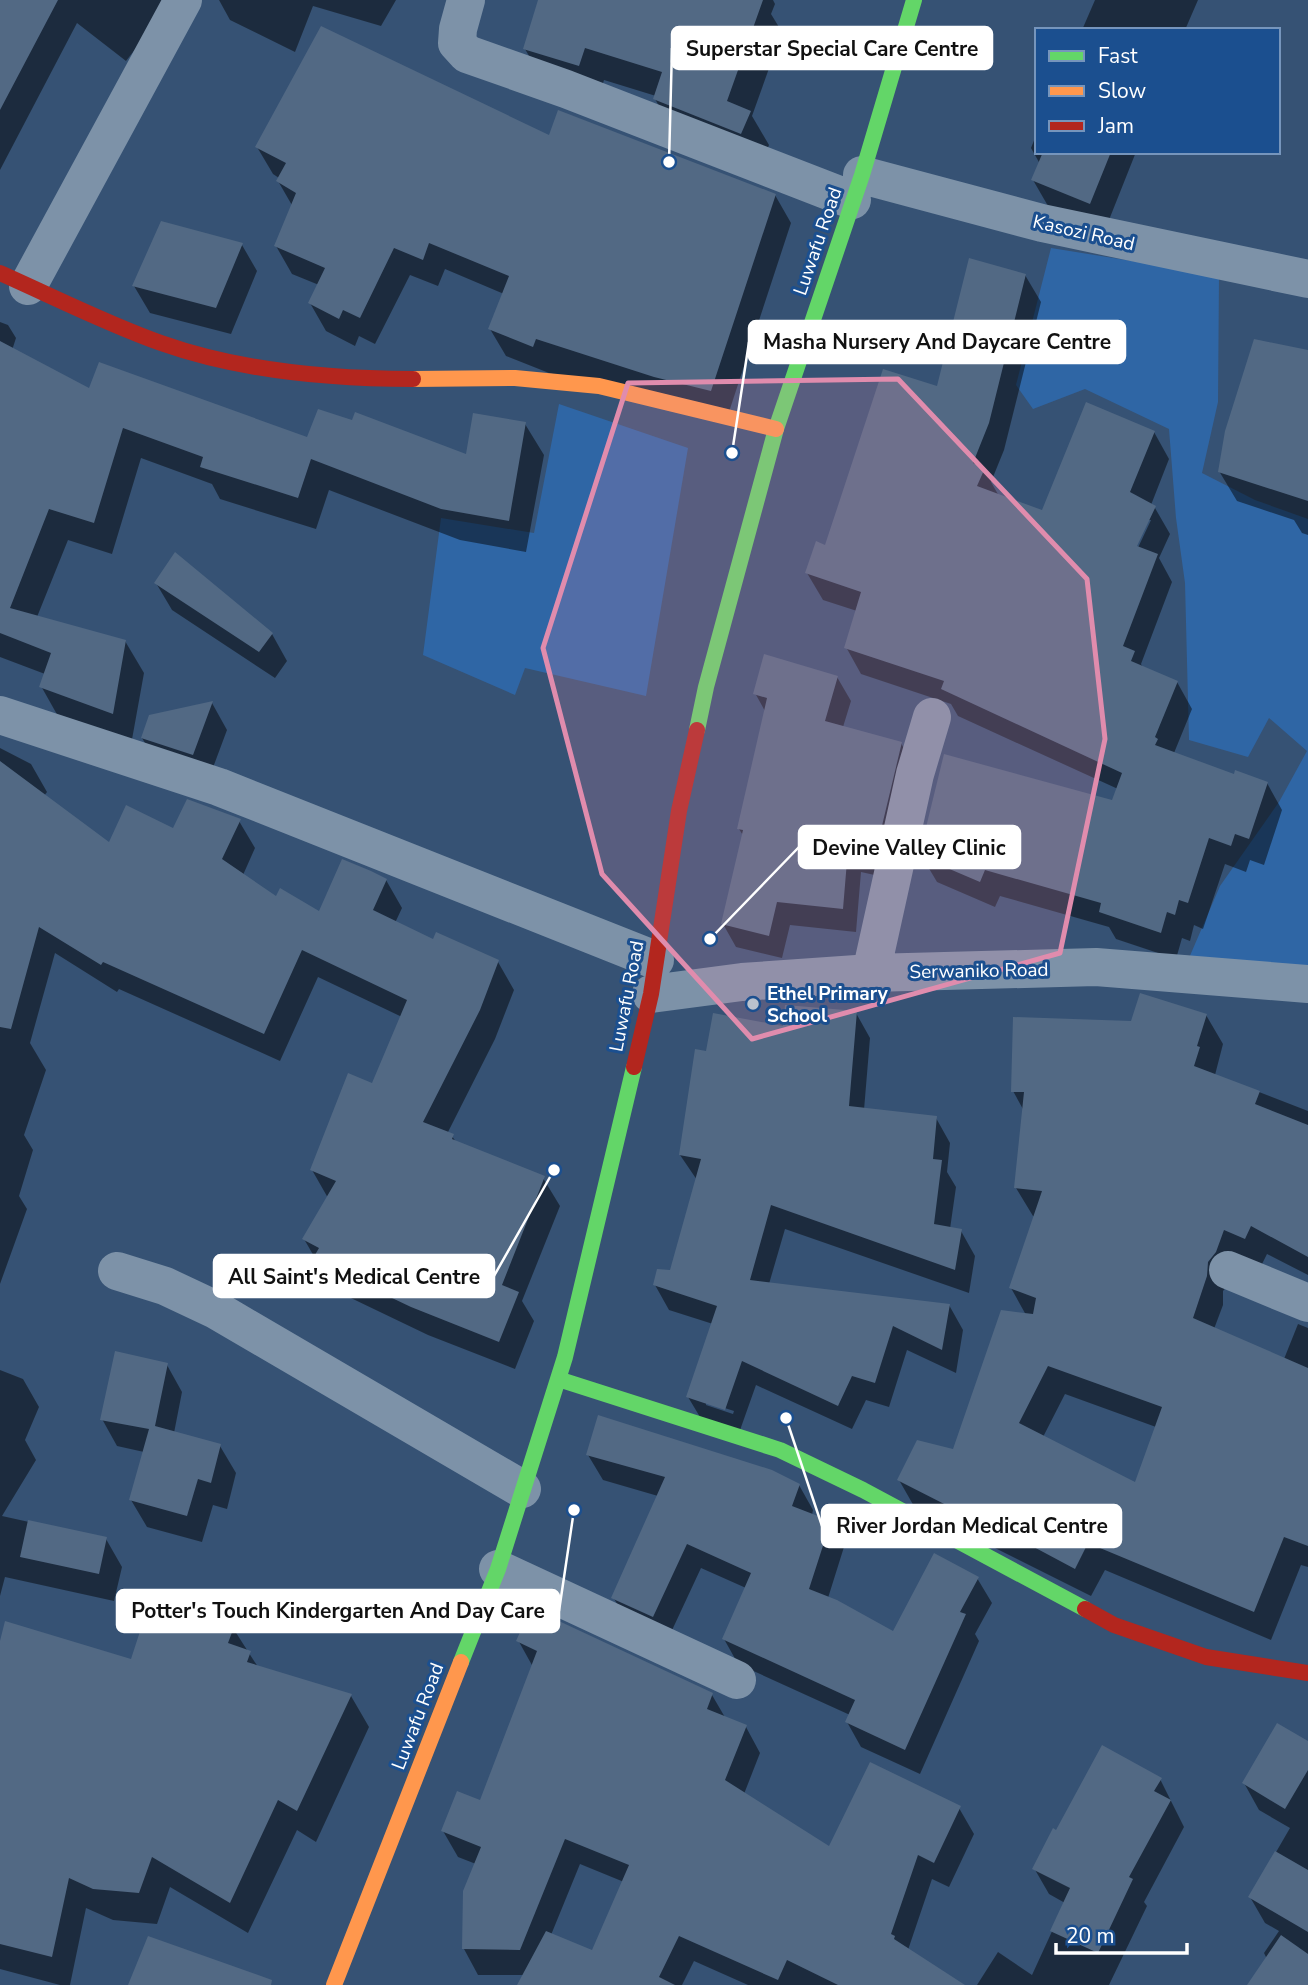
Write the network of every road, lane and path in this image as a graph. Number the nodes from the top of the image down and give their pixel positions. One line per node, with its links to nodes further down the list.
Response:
1 (183, 0): 6 (street)
2 (466, 0): 4 (street, Kasozi Road)
3 (914, 0): 4 (street, Luwafu Road)
4 (857, 187): 5 (street, Kasozi Road); 7 (street, Luwafu Road)
5 (1308, 279)
6 (14, 280): 7 (street)
7 (776, 429): 11 (street, Luwafu Road)
8 (0, 715): 11 (street)
9 (932, 717): 10 (street)
10 (871, 973): 11 (street, Serwaniko Road); 12 (street, Serwaniko Road)
11 (653, 977): 16 (street, Luwafu Road)
12 (1308, 984)
13 (1227, 1270): 15 (street)
14 (117, 1271): 17 (street)
15 (1308, 1303)
16 (558, 1379): 17 (street, Luwafu Road); 19 (street)
17 (522, 1489): 18 (street, Luwafu Road)
18 (498, 1569): 20 (street); 21 (street, Luwafu Road)
19 (1308, 1673)
20 (737, 1680)
21 (334, 1985)

